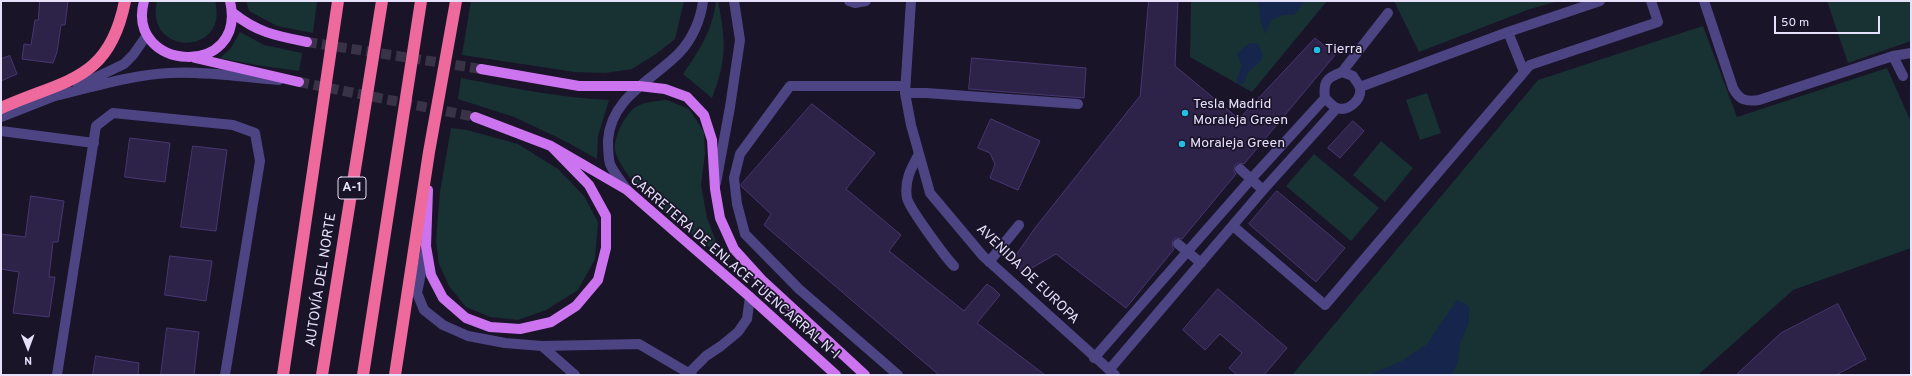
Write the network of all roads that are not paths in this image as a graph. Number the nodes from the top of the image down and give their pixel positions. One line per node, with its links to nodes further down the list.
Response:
1 (125, 1): 35 (highway)
2 (144, 1): 19 (main road)
3 (230, 1): 16 (main road)
4 (338, 1): 64 (highway)
5 (382, 1): 65 (highway, AUTOVÍA DEL NORTE / A-1)
6 (421, 1): 66 (highway)
7 (456, 1): 42 (highway)
8 (703, 1): 29 (street)
9 (734, 1): 46 (street)
10 (849, 1): 11 (street)
11 (866, 1)
12 (911, 1): 31 (street, AVENIDA DE EUROPA)
13 (1600, 1): 18 (street)
14 (1651, 1): 26 (street)
15 (1704, 1): 22 (street)
16 (233, 13): 20 (main road); 23 (main road)
17 (1388, 13): 25 (street)
18 (1508, 32): 26 (street); 30 (street)
19 (148, 35): 23 (main road); 32 (street)
20 (307, 42)
21 (1911, 52): 22 (street)
22 (1893, 56): 27 (street)
23 (195, 58): 28 (main road)
24 (481, 70): 29 (main road, CARRETERA DE ENLACE FUENCARRAL N-I)
25 (1342, 72): 30 (street); 33 (street)
26 (1524, 72): 50 (street)
27 (1903, 76)
28 (299, 82): 32 (street)
29 (639, 86): 46 (main road, CARRETERA DE ENLACE FUENCARRAL N-I); 47 (street)
30 (1360, 87): 36 (street)
31 (905, 90): 34 (street); 43 (street, AVENIDA DE EUROPA); 71 (street)
32 (56, 96): 37 (street)
33 (1325, 98): 36 (street); 45 (street)
34 (1078, 104)
35 (1, 108)
36 (1337, 108): 48 (street, AVENIDA DE EUROPA)
37 (1, 117)
38 (475, 117): 41 (main road, CARRETERA DE ENLACE FUENCARRAL N-I)
39 (1, 131): 40 (street)
40 (94, 143): 62 (street); 63 (street)
41 (551, 146): 47 (main road, CARRETERA DE ENLACE FUENCARRAL N-I); 52 (main road, CARRETERA DE ENLACE FUENCARRAL N-I)
42 (429, 152): 52 (main road, CARRETERA DE ENLACE FUENCARRAL N-I); 67 (highway)
43 (918, 154): 54 (street, AVENIDA DE EUROPA); 56 (street)
44 (1240, 168): 45 (street)
45 (1252, 178): 48 (street); 53 (street)
46 (715, 189): 70 (main road, CARRETERA DE ENLACE FUENCARRAL N-I)
47 (627, 190): 57 (main road, CARRETERA DE ENLACE FUENCARRAL N-I)
48 (1263, 190): 50 (street, AVENIDA DE EUROPA)
49 (1019, 225): 54 (street)
50 (1233, 226): 55 (street, AVENIDA DE EUROPA)
51 (1178, 244): 53 (street)
52 (426, 246): 58 (street)
53 (1187, 252): 55 (street); 59 (street)
54 (990, 262): 59 (street, AVENIDA DE EUROPA)
55 (1201, 263): 60 (street, AVENIDA DE EUROPA)
56 (954, 266)
57 (750, 297): 61 (street); 69 (main road, CARRETERA DE ENLACE FUENCARRAL N-I)
58 (542, 346): 61 (street); 68 (street)
59 (1094, 358): 60 (street, AVENIDA DE EUROPA)
60 (1112, 373)
61 (690, 374)
62 (57, 375)
63 (224, 375)
64 (283, 375)
65 (322, 375)
66 (363, 375)
67 (395, 375)
68 (575, 375)
69 (836, 375)
70 (865, 375)
71 (898, 375)

